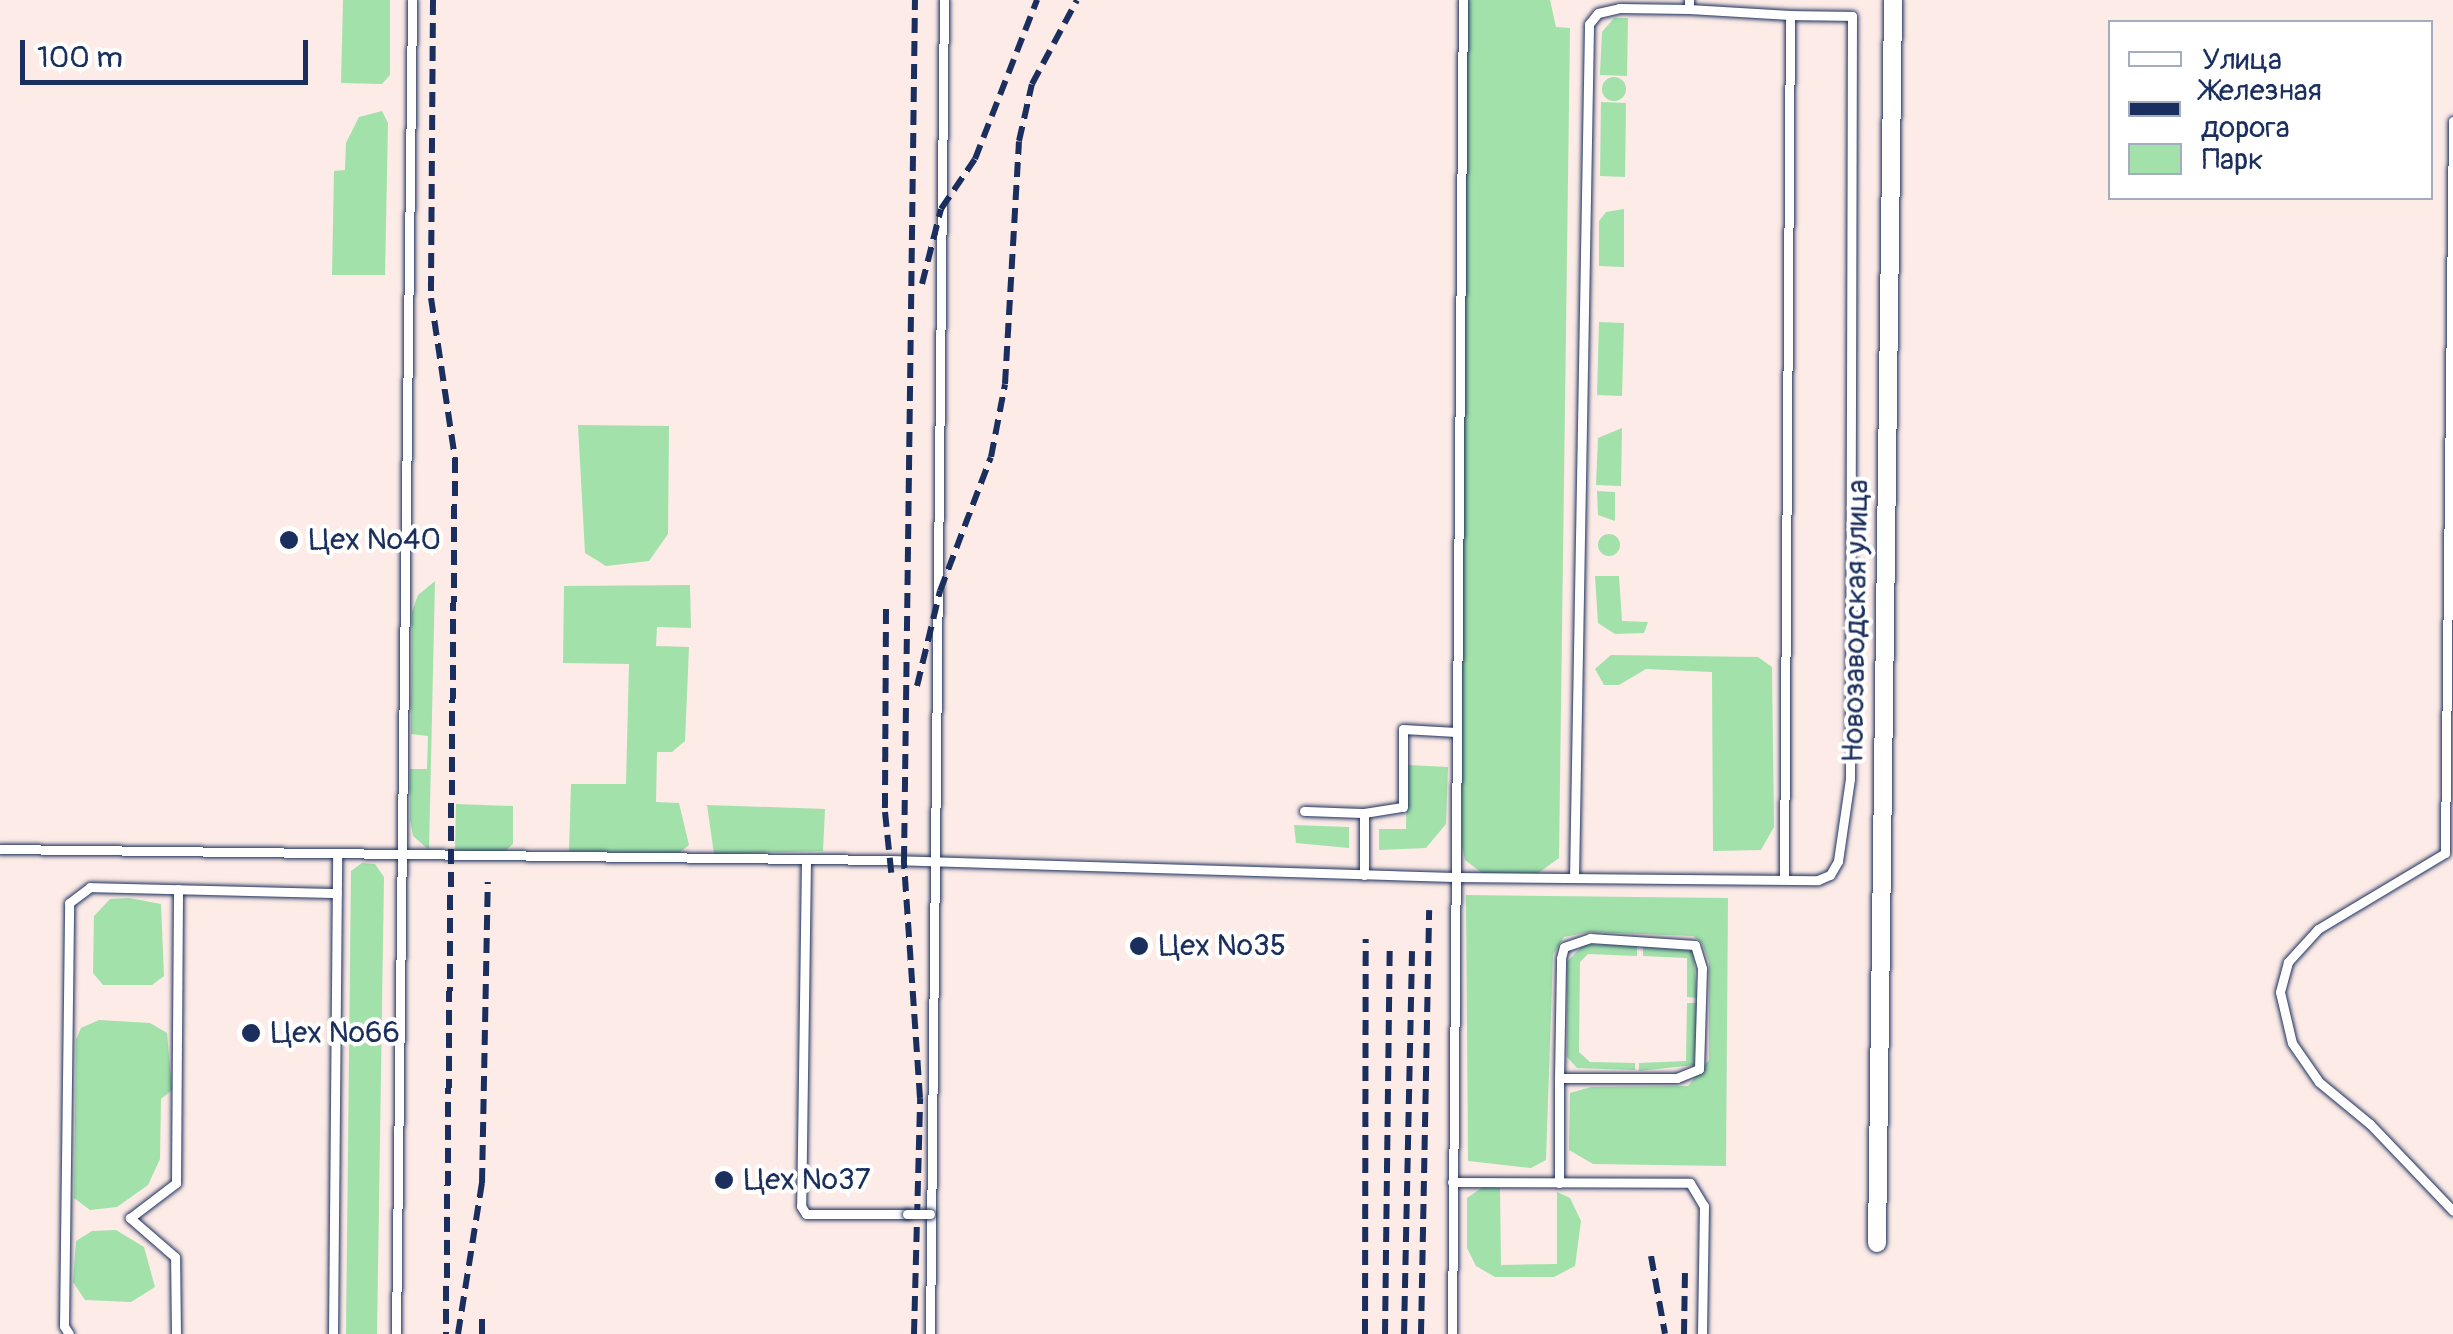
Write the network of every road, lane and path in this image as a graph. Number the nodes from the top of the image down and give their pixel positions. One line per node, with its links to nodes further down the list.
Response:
1 (412, 0): 13 (lane)
2 (944, 0): 15 (lane)
3 (1462, 0): 8 (lane)
4 (1893, 0): 27 (street, Новозаводская улица)
5 (1689, 5): 6 (lane); 18 (lane)
6 (1790, 15): 19 (lane); 19 (lane)
7 (2453, 121): 25 (lane)
8 (1456, 732): 10 (lane); 17 (lane)
9 (1304, 811): 10 (lane)
10 (1364, 813): 16 (lane)
11 (0, 849): 12 (lane)
12 (337, 856): 13 (lane); 21 (lane)
13 (401, 857): 14 (lane); 31 (lane)
14 (806, 860): 15 (lane); 26 (lane, bridge)
15 (937, 863): 16 (lane); 26 (lane)
16 (1364, 875): 17 (lane)
17 (1454, 877): 18 (lane); 23 (lane)
18 (1574, 878): 19 (lane)
19 (1784, 879)
20 (178, 890): 21 (lane); 28 (lane); 29 (lane)
21 (337, 893): 30 (lane)
22 (1559, 1078): 22 (lane); 24 (lane)
23 (1452, 1182): 24 (lane); 33 (lane)
24 (1559, 1183): 34 (lane)
25 (2453, 1211)
26 (931, 1214): 32 (lane)
27 (1878, 1242)
28 (69, 1334)
29 (176, 1334)
30 (333, 1334)
31 (396, 1334)
32 (930, 1334)
33 (1452, 1334)
34 (1702, 1334)

